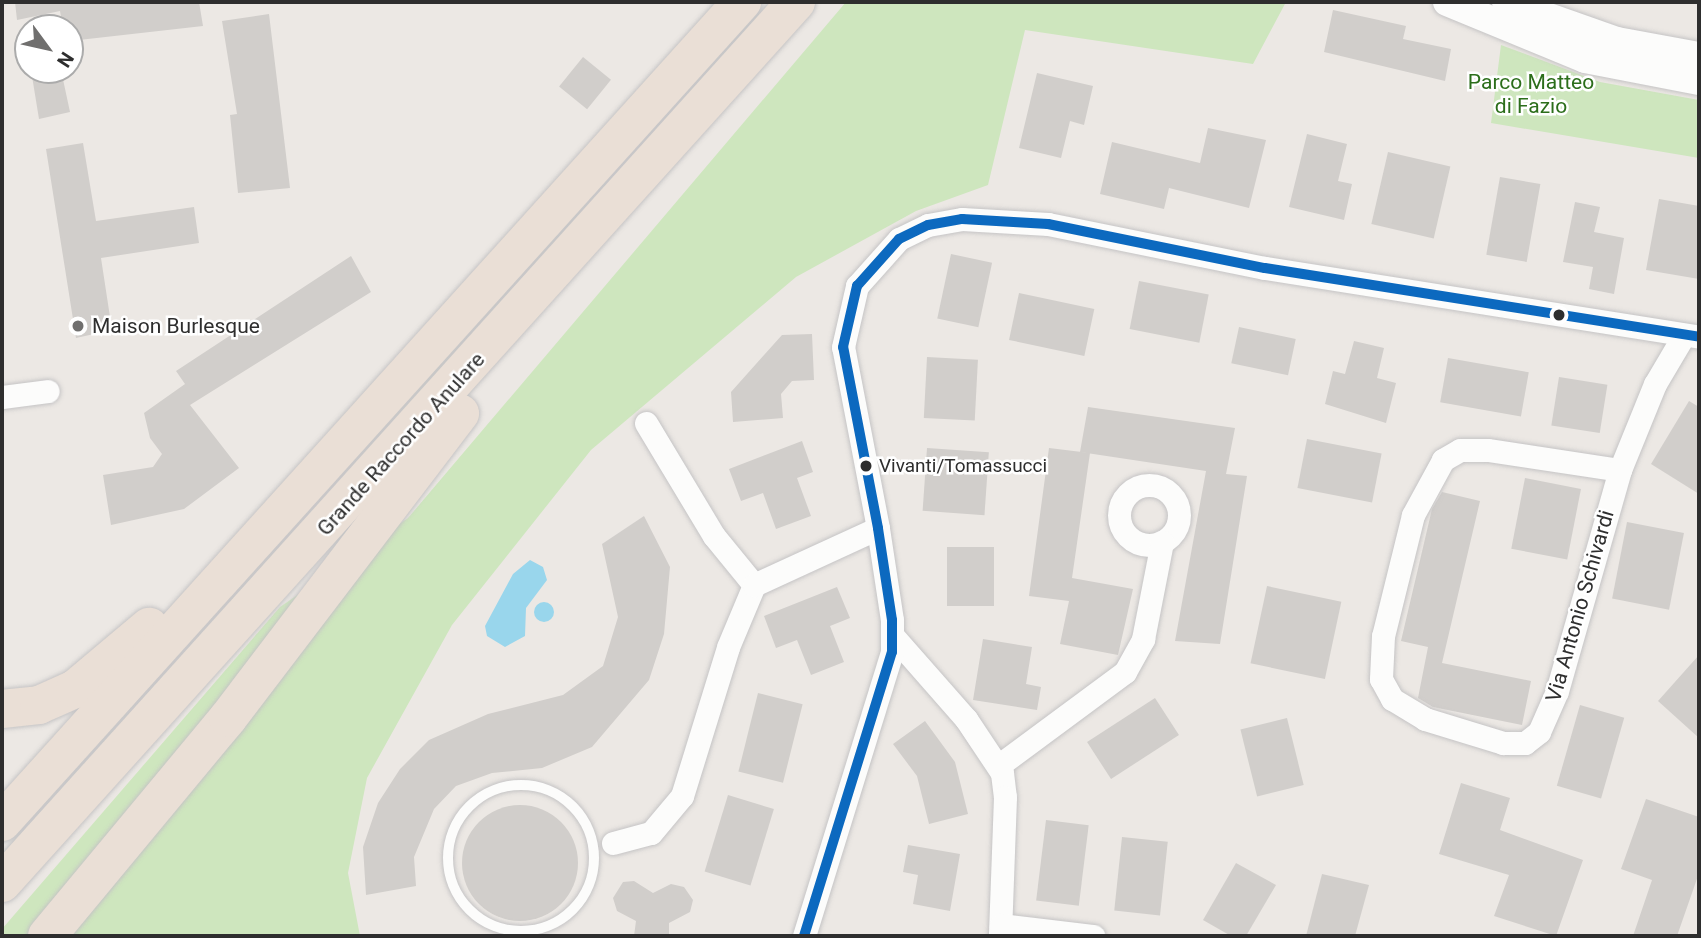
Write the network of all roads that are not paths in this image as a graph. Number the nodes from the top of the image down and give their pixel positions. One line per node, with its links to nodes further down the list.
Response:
1 (742, 2): 13 (highway, Grande Raccordo Anulare)
2 (796, 2): 7 (highway, Grande Raccordo Anulare)
3 (1447, 2): 6 (street)
4 (1506, 2): 5 (street)
5 (1699, 56)
6 (1699, 81)
7 (646, 174): 22 (highway, Grande Raccordo Anulare); 24 (highway)
8 (1692, 336): 12 (street, Via Antonio Schivardi); 14 (street)
9 (48, 391): 10 (street)
10 (2, 397)
11 (646, 423): 16 (street)
12 (1620, 470): 12 (street, Via Antonio Schivardi)
13 (298, 497): 18 (highway); 20 (highway, Grande Raccordo Anulare)
14 (878, 528): 16 (street); 17 (street)
15 (1162, 542): 19 (street)
16 (754, 585): 21 (street)
17 (893, 636): 19 (street); 25 (street)
18 (2, 709)
19 (998, 765): 23 (street)
20 (2, 822)
21 (603, 844): 21 (lane)
22 (2, 883)
23 (1000, 931): 26 (street)
24 (47, 936)
25 (804, 936)
26 (1093, 936)

